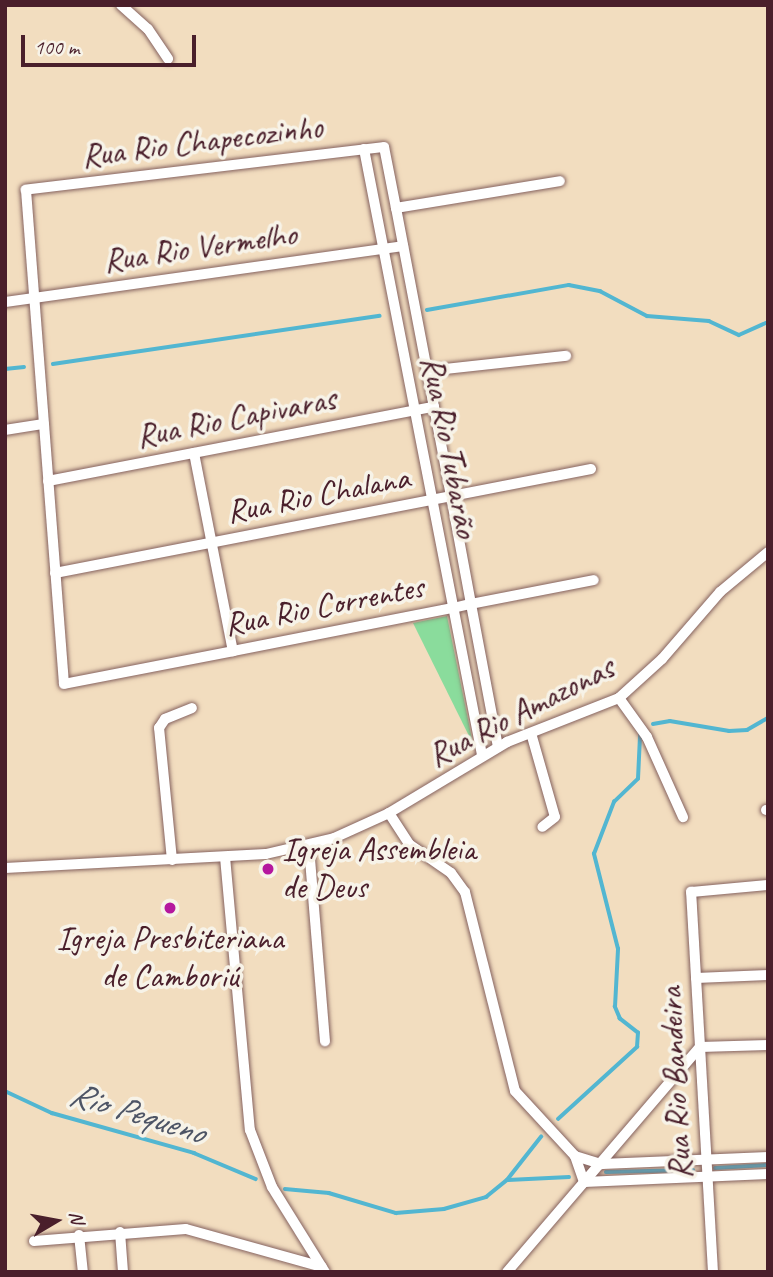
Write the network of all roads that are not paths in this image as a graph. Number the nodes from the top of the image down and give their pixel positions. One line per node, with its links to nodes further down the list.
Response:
1 (121, 5): 2 (street)
2 (168, 59)
3 (384, 147): 4 (street, Rua Rio Chapecozinho); 6 (street, Rua Rio Tubarão)
4 (364, 149): 8 (street, Rua Rio Tubarão); 9 (street, Rua Rio Chapecozinho)
5 (560, 181): 6 (street)
6 (396, 208): 7 (street, Rua Rio Tubarão)
7 (403, 246): 8 (street, Rua Rio Vermelho); 12 (street, Rua Rio Tubarão)
8 (383, 248): 9 (street, Rua Rio Vermelho); 14 (street, Rua Rio Tubarão)
9 (34, 298): 10 (street, Rua Rio Vermelho); 15 (street)
10 (5, 302)
11 (566, 356): 12 (street)
12 (427, 371): 13 (street, Rua Rio Tubarão)
13 (434, 407): 14 (street, Rua Rio Capivaras); 20 (street, Rua Rio Tubarão)
14 (415, 410): 17 (street, Rua Rio Capivaras); 21 (street, Rua Rio Tubarão)
15 (44, 424): 16 (street); 19 (street)
16 (5, 430)
17 (194, 453): 19 (street, Rua Rio Capivaras); 22 (street)
18 (591, 469): 20 (street, Rua Rio Chalana)
19 (48, 481): 24 (street)
20 (451, 496): 21 (street, Rua Rio Chalana); 26 (street, Rua Rio Tubarão)
21 (432, 500): 22 (street, Rua Rio Chalana); 27 (street, Rua Rio Tubarão)
22 (212, 542): 24 (street, Rua Rio Chalana); 28 (street)
23 (768, 552): 29 (street, Rua Rio Amazonas)
24 (55, 573): 28 (street, Rua Rio Correntes)
25 (594, 580): 26 (street, Rua Rio Correntes)
26 (471, 604): 27 (street, Rua Rio Correntes); 32 (street, Rua Rio Tubarão)
27 (453, 607): 28 (street, Rua Rio Correntes); 33 (street, Rua Rio Tubarão)
28 (233, 651)
29 (619, 698): 31 (street, Rua Rio Amazonas); 35 (street)
30 (192, 708): 39 (street)
31 (531, 733): 32 (street, Rua Rio Amazonas); 36 (street)
32 (498, 747): 33 (street, Rua Rio Amazonas)
33 (482, 755): 34 (street, Rua Rio Amazonas)
34 (389, 813): 37 (street, Rua Rio Amazonas); 47 (street)
35 (683, 817)
36 (542, 828)
37 (309, 847): 38 (street, Rua Rio Amazonas); 44 (street)
38 (225, 857): 39 (street, Rua Rio Amazonas); 57 (street)
39 (172, 860): 40 (street, Rua Rio Amazonas)
40 (5, 867)
41 (768, 885): 43 (street, Rua Rio Bandeira)
42 (768, 975): 43 (street)
43 (696, 978): 46 (street, Rua Rio Bandeira)
44 (325, 1041)
45 (768, 1045): 46 (street)
46 (700, 1047): 49 (street, Rua Rio Bandeira); 50 (street)
47 (575, 1156): 50 (street); 53 (street)
48 (768, 1157): 49 (street)
49 (706, 1160): 50 (street); 52 (street, Rua Rio Bandeira)
50 (602, 1164): 53 (street)
51 (768, 1174): 52 (street)
52 (708, 1177): 53 (street); 61 (street, Rua Rio Bandeira)
53 (584, 1182): 60 (street)
54 (120, 1232): 55 (street); 57 (street); 59 (street)
55 (79, 1235): 56 (street); 58 (street)
56 (34, 1241)
57 (323, 1269)
58 (83, 1272)
59 (123, 1272)
60 (507, 1272)
61 (713, 1272)

